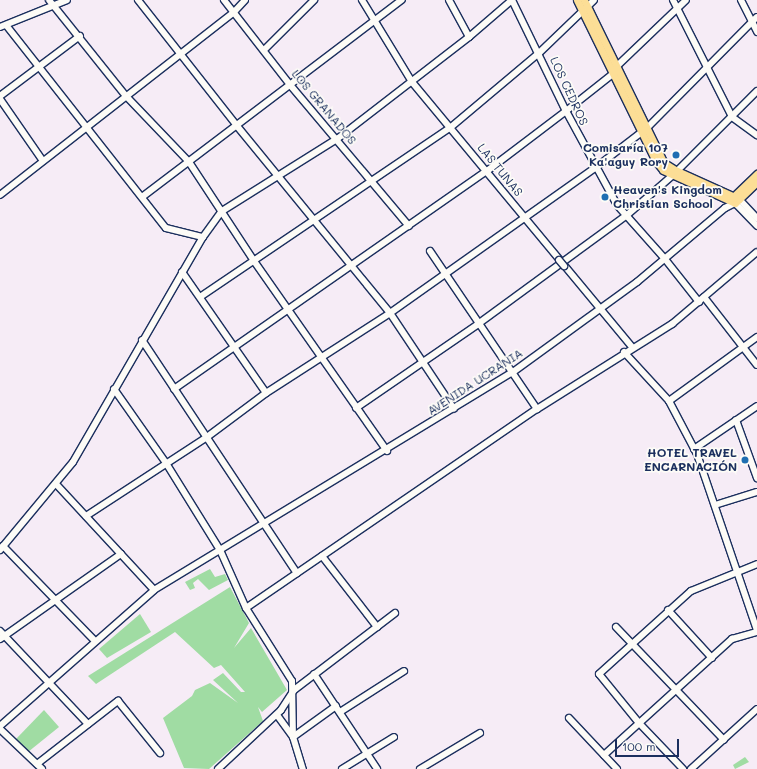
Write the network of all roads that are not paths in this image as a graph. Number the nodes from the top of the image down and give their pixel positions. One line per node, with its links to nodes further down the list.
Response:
1 (49, 0): 17 (street)
2 (67, 0): 17 (street)
3 (138, 0): 29 (street)
4 (224, 0): 20 (street, LOS GRANADOS)
5 (245, 0): 20 (street)
6 (314, 0): 27 (street)
7 (362, 0): 22 (street, LAS TUNAS)
8 (402, 0): 22 (street)
9 (449, 0): 26 (street)
10 (512, 0): 26 (street); 28 (street, LOS CEDROS)
11 (578, 0): 18 (main road)
12 (584, 0): 18 (main road)
13 (594, 0): 18 (street)
14 (673, 0): 19 (street)
15 (686, 0): 19 (street)
16 (741, 0): 21 (street)
17 (54, 6): 23 (street); 25 (street)
18 (586, 9): 28 (street); 30 (main road); 33 (main road)
19 (677, 9): 30 (street); 32 (street)
20 (234, 12): 27 (street, LOS GRANADOS); 29 (street)
21 (754, 19): 24 (street); 32 (street)
22 (376, 22): 34 (street, LAS TUNAS); 35 (street)
23 (3, 26): 31 (street)
24 (757, 32)
25 (80, 36): 31 (street); 37 (street)
26 (469, 37): 34 (street)
27 (264, 50): 35 (street, LOS GRANADOS)
28 (539, 53): 39 (street, LOS CEDROS); 43 (street)
29 (181, 54): 37 (street); 41 (street)
30 (617, 66): 33 (street); 44 (main road)
31 (39, 68): 38 (street); 42 (street)
32 (706, 68): 40 (street); 44 (street)
33 (614, 73): 39 (street); 44 (main road)
34 (412, 82): 43 (street, LAS TUNAS); 46 (street)
35 (291, 86): 41 (street); 46 (street, LOS GRANADOS)
36 (757, 92): 40 (street)
37 (126, 96): 42 (street); 48 (street)
38 (0, 97): 47 (street)
39 (566, 112): 49 (street, LOS CEDROS); 50 (street)
40 (732, 116): 45 (street); 51 (street)
41 (237, 126): 48 (street); 53 (street)
42 (86, 128): 47 (street); 57 (street)
43 (450, 128): 50 (street, LAS TUNAS); 54 (street)
44 (645, 130): 49 (street); 51 (main road)
45 (757, 136)
46 (337, 139): 53 (street); 54 (street, LOS GRANADOS)
47 (44, 161): 56 (street)
48 (188, 162): 57 (street); 59 (street)
49 (595, 168): 60 (street, LOS CEDROS); 63 (street)
50 (488, 171): 63 (street, LAS TUNAS); 64 (street)
51 (675, 173): 58 (main road); 60 (street)
52 (757, 174): 58 (main road, AVENIDA UCRANIA)
53 (278, 175): 59 (street); 62 (street)
54 (370, 179): 62 (street); 64 (street, LOS GRANADOS)
55 (757, 182): 58 (main road, AVENIDA UCRANIA)
56 (0, 195)
57 (142, 197): 66 (street)
58 (735, 199): 61 (street); 65 (street); 69 (street, AVENIDA UCRANIA)
59 (222, 211): 66 (street); 70 (street)
60 (627, 215): 69 (street, LOS CEDROS); 71 (street)
61 (757, 218)
62 (314, 219): 70 (street); 72 (street)
63 (525, 219): 71 (street, LAS TUNAS); 74 (street)
64 (409, 226): 72 (street)
65 (757, 226)
66 (203, 237): 73 (street)
67 (430, 252): 74 (street)
68 (757, 252): 76 (street)
69 (665, 259): 77 (street, LOS CEDROS); 78 (street, AVENIDA UCRANIA)
70 (254, 261): 75 (street); 79 (street)
71 (561, 263): 78 (street, LAS TUNAS); 81 (street)
72 (351, 266): 79 (street); 80 (street)
73 (182, 272): 75 (street); 83 (street)
74 (446, 274): 80 (street); 81 (street)
75 (200, 297): 84 (street)
76 (704, 297): 77 (street); 85 (street)
77 (699, 302): 86 (street)
78 (600, 309): 86 (street, LAS TUNAS); 91 (street, AVENIDA UCRANIA)
79 (288, 310): 84 (street); 88 (street)
80 (390, 313): 88 (street); 89 (street)
81 (478, 324): 89 (street); 91 (street)
82 (757, 337): 85 (street)
83 (142, 340): 92 (street); 93 (street)
84 (234, 346): 92 (street); 94 (street)
85 (742, 346): 90 (street); 95 (street)
86 (632, 347): 87 (street)
87 (624, 352): 95 (street); 99 (street)
88 (322, 359): 94 (street); 97 (street)
89 (423, 362): 97 (street); 98 (street)
90 (757, 365)
91 (513, 372): 98 (street, AVENIDA UCRANIA); 99 (street)
92 (174, 388): 101 (street)
93 (114, 389): 104 (street); 106 (street)
94 (266, 393): 101 (street)
95 (669, 401): 102 (street)
96 (757, 406): 100 (street)
97 (356, 408): 103 (street)
98 (454, 409): 103 (street, AVENIDA UCRANIA)
99 (537, 409): 114 (street)
100 (736, 420): 102 (street); 105 (street)
101 (207, 437): 104 (street); 110 (street)
102 (694, 449): 108 (street)
103 (387, 451): 110 (street, AVENIDA UCRANIA)
104 (166, 463): 109 (street); 112 (street)
105 (757, 478)
106 (56, 484): 109 (street); 111 (street)
107 (757, 492): 108 (street)
108 (714, 506): 116 (street)
109 (86, 516): 113 (street)
110 (264, 524): 112 (street, AVENIDA UCRANIA); 117 (street)
111 (2, 548): 119 (street)
112 (220, 550): 118 (street, AVENIDA UCRANIA); 120 (street)
113 (121, 554): 118 (street); 119 (street)
114 (322, 556): 117 (street); 123 (street)
115 (757, 564): 116 (street)
116 (737, 572): 121 (street); 125 (street)
117 (297, 573): 120 (street)
118 (154, 590): 127 (street, AVENIDA UCRANIA)
119 (55, 599): 126 (street); 127 (street)
120 (246, 608): 133 (street)
121 (668, 610): 128 (street); 129 (street)
122 (395, 613): 123 (street)
123 (377, 626): 131 (street)
124 (616, 627): 128 (street)
125 (757, 631): 129 (street)
126 (1, 635): 132 (street)
127 (95, 641): 132 (street, AVENIDA UCRANIA)
128 (631, 644): 134 (street); 140 (street)
129 (712, 658): 134 (street)
130 (404, 671): 137 (street)
131 (314, 674): 133 (street); 135 (street)
132 (50, 684): 141 (street); 142 (street, AVENIDA UCRANIA)
133 (294, 690): 138 (street); 145 (street)
134 (676, 690): 140 (street); 147 (street)
135 (336, 706): 137 (street); 145 (street)
136 (757, 709): 147 (street)
137 (340, 712): 149 (street)
138 (277, 715): 145 (street); 153 (street)
139 (569, 718): 150 (street)
140 (639, 723): 150 (street); 159 (street)
141 (88, 724): 148 (street); 151 (street)
142 (0, 726)
143 (0, 729): 151 (street)
144 (480, 733): 157 (street)
145 (293, 737): 154 (street)
146 (394, 737): 149 (street)
147 (724, 740): 160 (street)
148 (160, 753)
149 (367, 753): 155 (street); 156 (street)
150 (604, 755): 158 (street)
151 (37, 764): 152 (street)
152 (42, 769)
153 (218, 769)
154 (303, 769)
155 (342, 769)
156 (377, 769)
157 (420, 769)
158 (617, 769)
159 (683, 769)
160 (691, 769)

